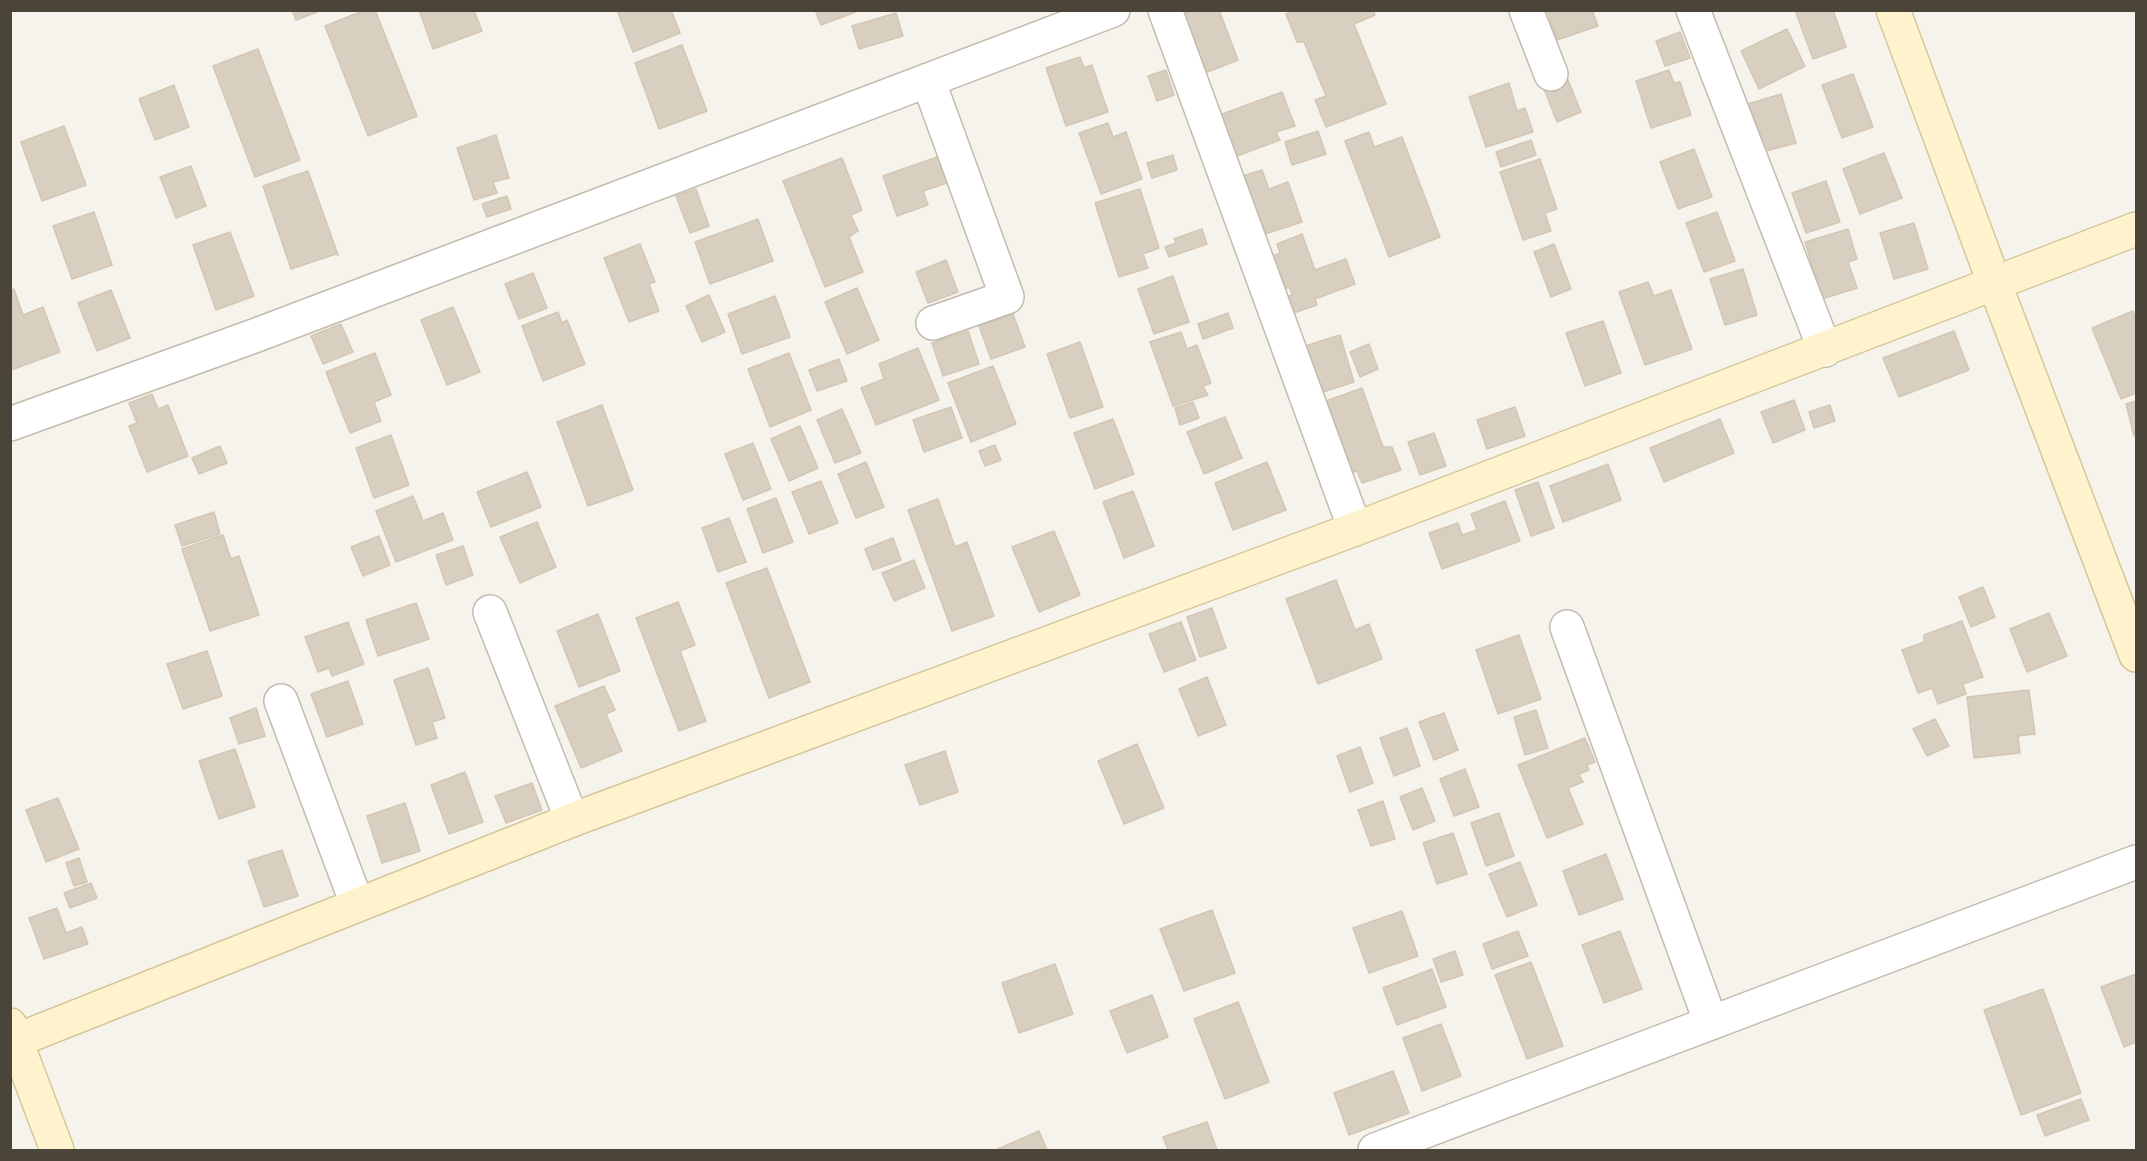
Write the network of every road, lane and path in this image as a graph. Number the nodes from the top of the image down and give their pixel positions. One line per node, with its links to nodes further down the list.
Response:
1 (1113, 10): 7 (street)
2 (1165, 10): 13 (street)
3 (1526, 10): 6 (street)
4 (1693, 10): 11 (street)
5 (1893, 10): 9 (street)
6 (1551, 74)
7 (928, 80): 10 (street); 12 (street)
8 (2136, 229): 9 (street)
9 (1994, 282): 11 (street); 16 (street)
10 (933, 323)
11 (1825, 350): 13 (street)
12 (10, 424)
13 (1355, 529): 18 (street)
14 (490, 612): 18 (street)
15 (1567, 627): 21 (street)
16 (2136, 655)
17 (281, 701): 20 (street)
18 (572, 820): 20 (street)
19 (2136, 862): 21 (street)
20 (357, 904): 22 (street)
21 (1712, 1023): 24 (street)
22 (12, 1036): 23 (street)
23 (57, 1150)
24 (1375, 1150)

